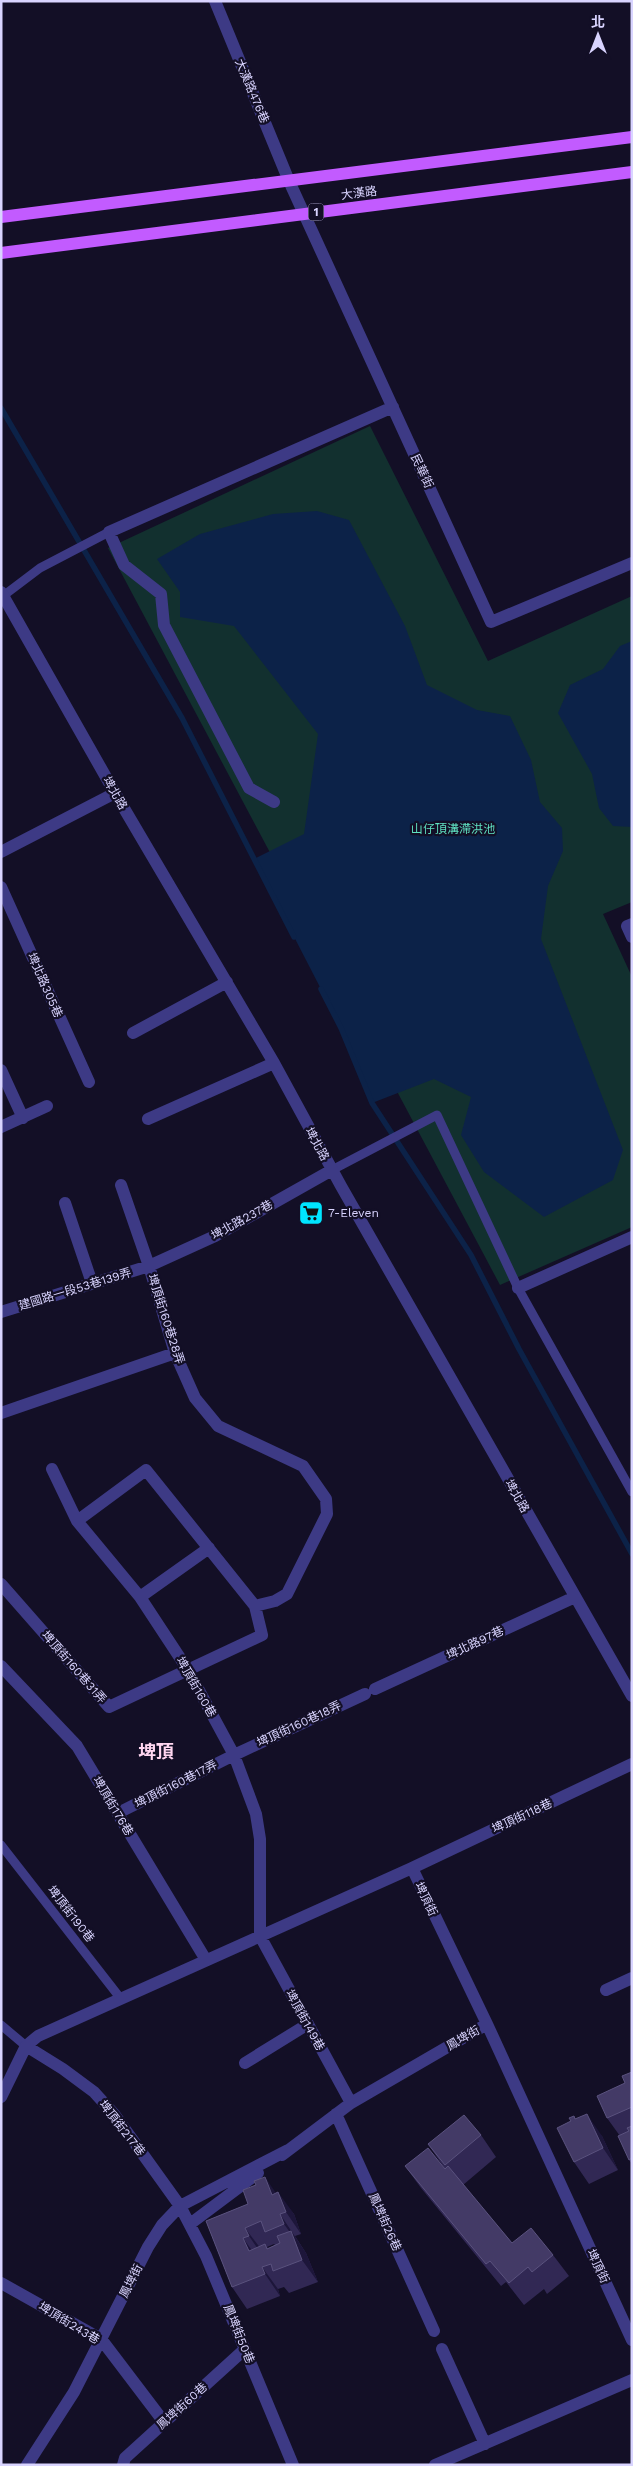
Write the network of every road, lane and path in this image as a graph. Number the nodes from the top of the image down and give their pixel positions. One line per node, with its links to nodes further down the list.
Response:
1 (215, 1): 4 (street, 大漢路476巷)
2 (632, 137): 4 (main road, 大漢路)
3 (632, 172): 5 (main road, 大漢路 / 1)
4 (289, 181): 5 (street, 民華街); 6 (main road, 大漢路)
5 (304, 214): 7 (main road, 大漢路 / 1); 8 (street, 民華街)
6 (1, 217)
7 (1, 254)
8 (393, 407): 9 (street); 10 (street, 民華街)
9 (110, 532): 11 (lane); 13 (street)
10 (632, 564)
11 (2, 595): 12 (street, 埤北路)
12 (115, 793): 14 (street); 18 (street, 埤北路)
13 (274, 802)
14 (1, 852)
15 (1, 887): 22 (street, 埤北路305巷)
16 (632, 924): 17 (street)
17 (632, 937)
18 (227, 982): 19 (street); 20 (street, 埤北路)
19 (133, 1033)
20 (274, 1063): 25 (street); 27 (street, 埤北路)
21 (1, 1070): 24 (street)
22 (89, 1082)
23 (47, 1106): 24 (street)
24 (23, 1118): 26 (street)
25 (148, 1119)
26 (1, 1127)
27 (332, 1170): 31 (street, 埤北路237巷); 33 (lane); 43 (street, 埤北路)
28 (121, 1185): 31 (street, 埤頂街160巷28弄)
29 (65, 1203): 32 (street)
30 (632, 1237): 33 (street)
31 (149, 1266): 32 (street, 建國路一段53巷139弄); 35 (street, 埤頂街160巷28弄)
32 (92, 1283): 34 (street, 建國路一段53巷139弄)
33 (518, 1288): 38 (lane)
34 (1, 1312)
35 (175, 1353): 36 (street); 44 (street, 埤頂街160巷28弄)
36 (1, 1413)
37 (52, 1469): 39 (street, 埤頂街160巷)
38 (632, 1492)
39 (77, 1521): 40 (street); 42 (street, 埤頂街160巷)
40 (209, 1548): 42 (street); 44 (street)
41 (1, 1584): 46 (street, 埤頂街160巷31弄)
42 (140, 1597): 46 (street, 埤頂街160巷)
43 (575, 1597): 47 (street, 埤北路97巷); 48 (street, 埤北路)
44 (255, 1606): 46 (street)
45 (1, 1666): 51 (street, 埤頂街176巷)
46 (188, 1670): 49 (street, 埤頂街160巷)
47 (370, 1691): 49 (street, 埤頂街160巷18弄)
48 (632, 1696)
49 (234, 1755): 51 (street, 埤頂街160巷17弄); 54 (street, 埤頂街160巷)
50 (632, 1764): 53 (street, 埤頂街118巷)
51 (118, 1813): 55 (street, 埤頂街176巷)
52 (1, 1844): 58 (lane, 埤頂街190巷)
53 (412, 1868): 54 (street, 埤頂街); 60 (street, 埤頂街)
54 (260, 1936): 55 (street, 埤頂街); 59 (street, 埤頂街149巷)
55 (206, 1960): 58 (street, 埤頂街)
56 (632, 1978): 57 (street)
57 (606, 1990)
58 (121, 1999): 62 (street, 埤頂街)
59 (308, 2024): 63 (street); 65 (street, 埤頂街149巷)
60 (487, 2024): 65 (street, 鳳埤街); 73 (street, 埤頂街)
61 (1, 2025): 62 (lane)
62 (26, 2046): 64 (street); 68 (street, 埤頂街217巷)
63 (245, 2063)
64 (1, 2098)
65 (351, 2103): 66 (street, 鳳埤街)
66 (336, 2114): 67 (street, 鳳埤街); 71 (street, 鳳埤街26巷)
67 (288, 2150): 68 (street, 鳳埤街); 69 (street, 鳳埤街)
68 (180, 2206): 69 (street, 鳳埤街50巷); 72 (street, 鳳埤街)
69 (190, 2224): 74 (street, 鳳埤街50巷)
70 (1, 2283): 72 (street, 埤頂街243巷)
71 (434, 2331)
72 (101, 2340): 77 (street, 埤頂街243巷); 79 (street, 鳳埤街)
73 (632, 2340)
74 (244, 2349): 77 (street, 鳳埤街60巷); 81 (street, 鳳埤街50巷)
75 (442, 2349): 78 (street)
76 (632, 2380): 78 (street)
77 (164, 2422): 80 (street, 鳳埤街60巷)
78 (485, 2444): 82 (street)
79 (27, 2465)
80 (123, 2465)
81 (292, 2465)
82 (435, 2465)

